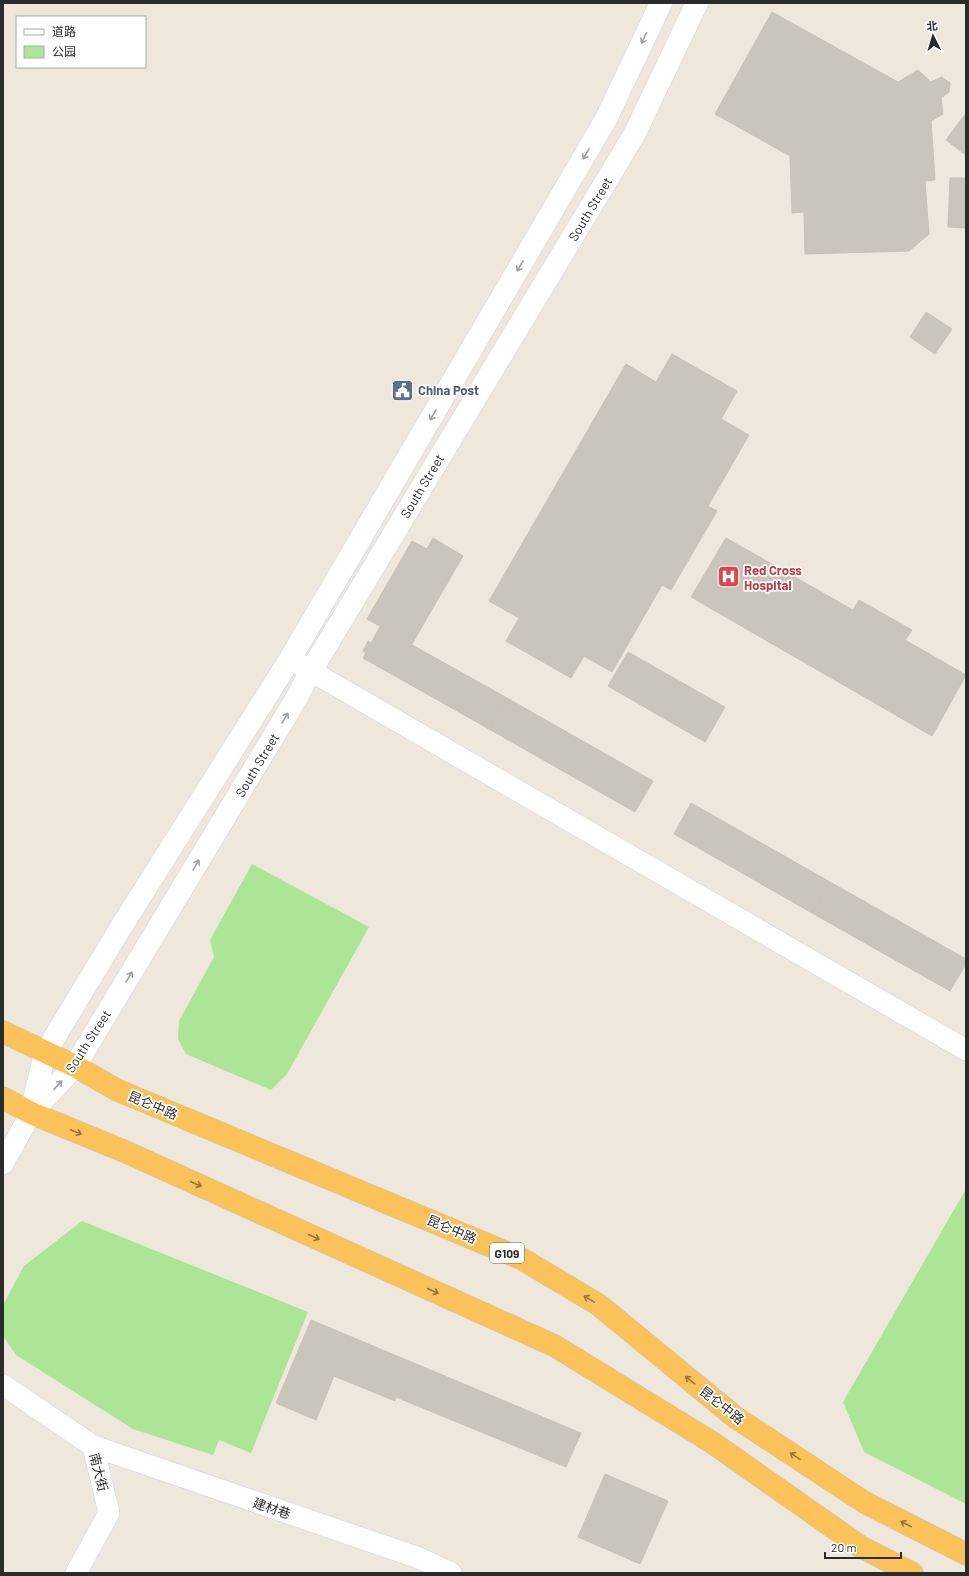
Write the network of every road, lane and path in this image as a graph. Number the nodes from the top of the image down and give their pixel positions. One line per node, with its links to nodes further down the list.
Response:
1 (661, 3): 3 (main road, South Street, one-way to 3)
2 (696, 3): 4 (main road, South Street)
3 (290, 658): 4 (street); 7 (main road, South Street)
4 (311, 671): 6 (street); 8 (main road, South Street, one-way to 4)
5 (3, 1032): 7 (highway, 昆仑中路 / G109)
6 (966, 1050)
7 (45, 1053): 8 (highway, 昆仑中路 / G109); 10 (main road, South Street)
8 (75, 1066): 10 (main road, South Street, one-way to 8); 14 (highway, 昆仑中路 / G109, one-way to 8)
9 (3, 1098): 10 (highway)
10 (31, 1113): 11 (street); 17 (highway, one-way to 17)
11 (3, 1164)
12 (3, 1385): 13 (street, 南大街)
13 (93, 1446): 15 (street, 南大街); 16 (street, 建材巷)
14 (966, 1554)
15 (76, 1573)
16 (450, 1573)
17 (912, 1573)

